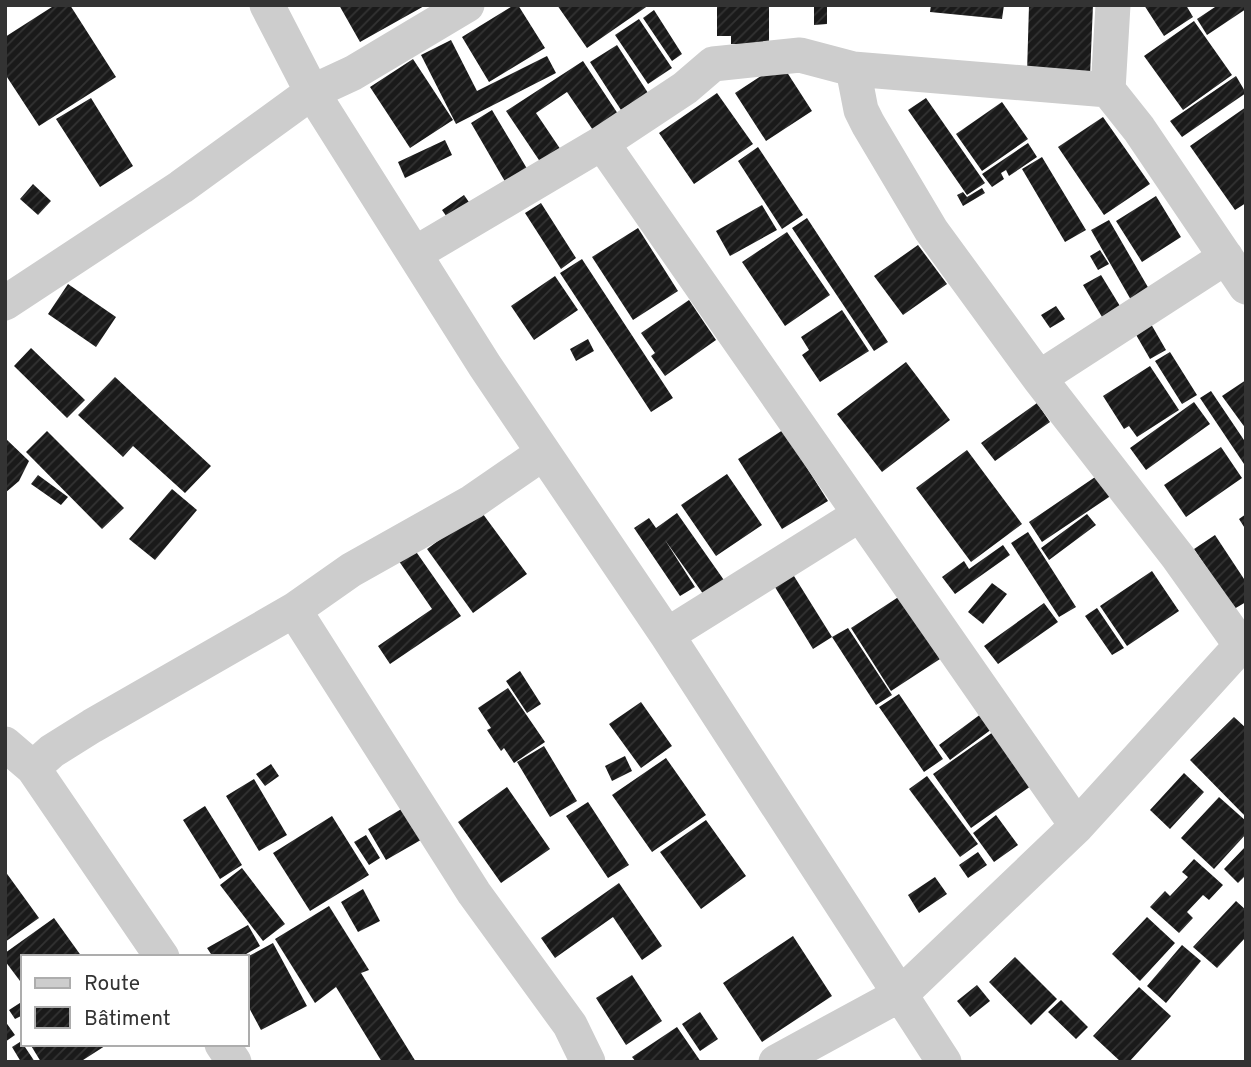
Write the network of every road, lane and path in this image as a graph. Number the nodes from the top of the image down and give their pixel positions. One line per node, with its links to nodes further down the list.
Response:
1 (267, 5): 6 (street)
2 (467, 5): 6 (street)
3 (1113, 5): 5 (street)
4 (853, 69): 5 (street); 7 (street); 12 (street)
5 (1108, 90): 9 (street)
6 (312, 92): 8 (street); 11 (street)
7 (602, 143): 8 (street); 14 (street)
8 (416, 253): 13 (street)
9 (1226, 257): 10 (street); 12 (street)
10 (1246, 287)
11 (5, 303)
12 (1039, 378): 17 (street)
13 (543, 453): 15 (street); 16 (street)
14 (859, 514): 16 (street); 20 (street)
15 (294, 610): 19 (street); 25 (street)
16 (667, 635): 22 (street)
17 (1243, 642): 20 (street)
18 (5, 744): 19 (street)
19 (33, 768): 21 (street)
20 (1077, 826): 22 (street)
21 (161, 955)
22 (901, 994): 26 (street); 27 (street)
23 (223, 1046): 24 (street)
24 (234, 1062)
25 (588, 1062)
26 (776, 1062)
27 (944, 1062)

